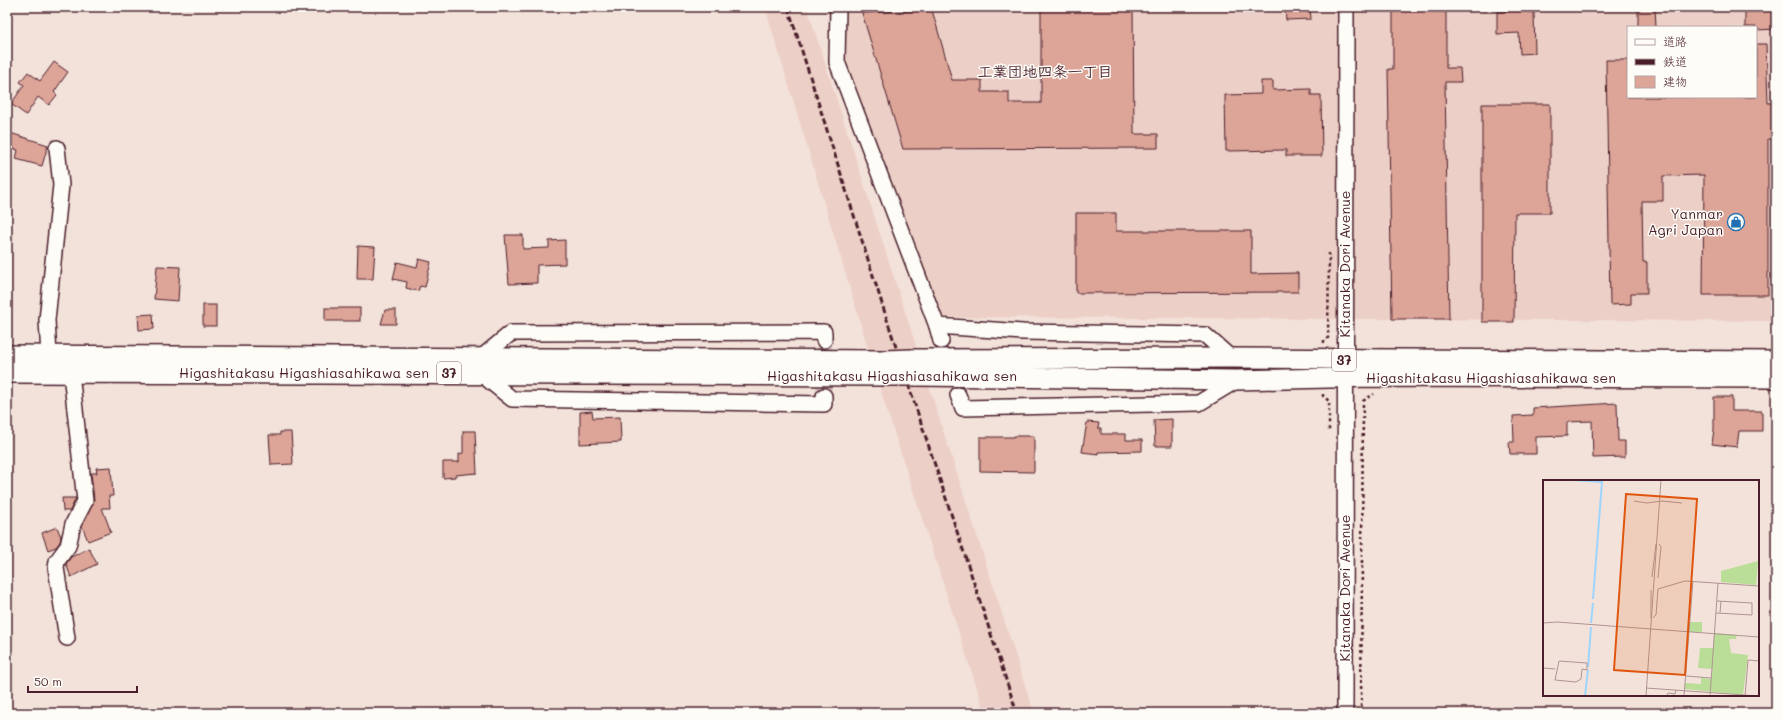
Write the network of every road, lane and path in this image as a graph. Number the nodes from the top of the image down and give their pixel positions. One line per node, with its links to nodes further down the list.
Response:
1 (838, 7): 4 (street)
2 (1346, 7): 13 (street, Kitanaka Dori Avenue)
3 (57, 148): 8 (street)
4 (937, 326): 6 (street); 9 (street)
5 (824, 340): 11 (street)
6 (941, 341)
7 (7, 355): 8 (main road, Higashitakasu Higashiasahikawa sen / 37)
8 (49, 356): 11 (main road, Higashitakasu Higashiasahikawa sen / 37); 15 (street)
9 (1231, 358): 12 (main road, Higashitakasu Higashiasahikawa sen / 37); 13 (main road, Higashitakasu Higashiasahikawa sen / 37)
10 (1776, 361): 13 (main road, Higashitakasu Higashiasahikawa sen / 37)
11 (482, 365): 12 (main road, Higashitakasu Higashiasahikawa sen / 37, bridge); 15 (main road, Higashitakasu Higashiasahikawa sen / 37); 20 (street)
12 (914, 367): 18 (main road, Higashitakasu Higashiasahikawa sen / 37)
13 (1346, 369): 16 (main road, Higashitakasu Higashiasahikawa sen / 37); 18 (main road, Higashitakasu Higashiasahikawa sen / 37); 22 (street, Kitanaka Dori Avenue)
14 (7, 372): 15 (main road, Higashitakasu Higashiasahikawa sen / 37)
15 (71, 373): 21 (street)
16 (1372, 377): 17 (main road, Higashitakasu Higashiasahikawa sen / 37); 23 (path)
17 (1776, 378)
18 (1237, 380): 19 (street)
19 (958, 395)
20 (824, 396)
21 (67, 638)
22 (1345, 713)
23 (1361, 713)

